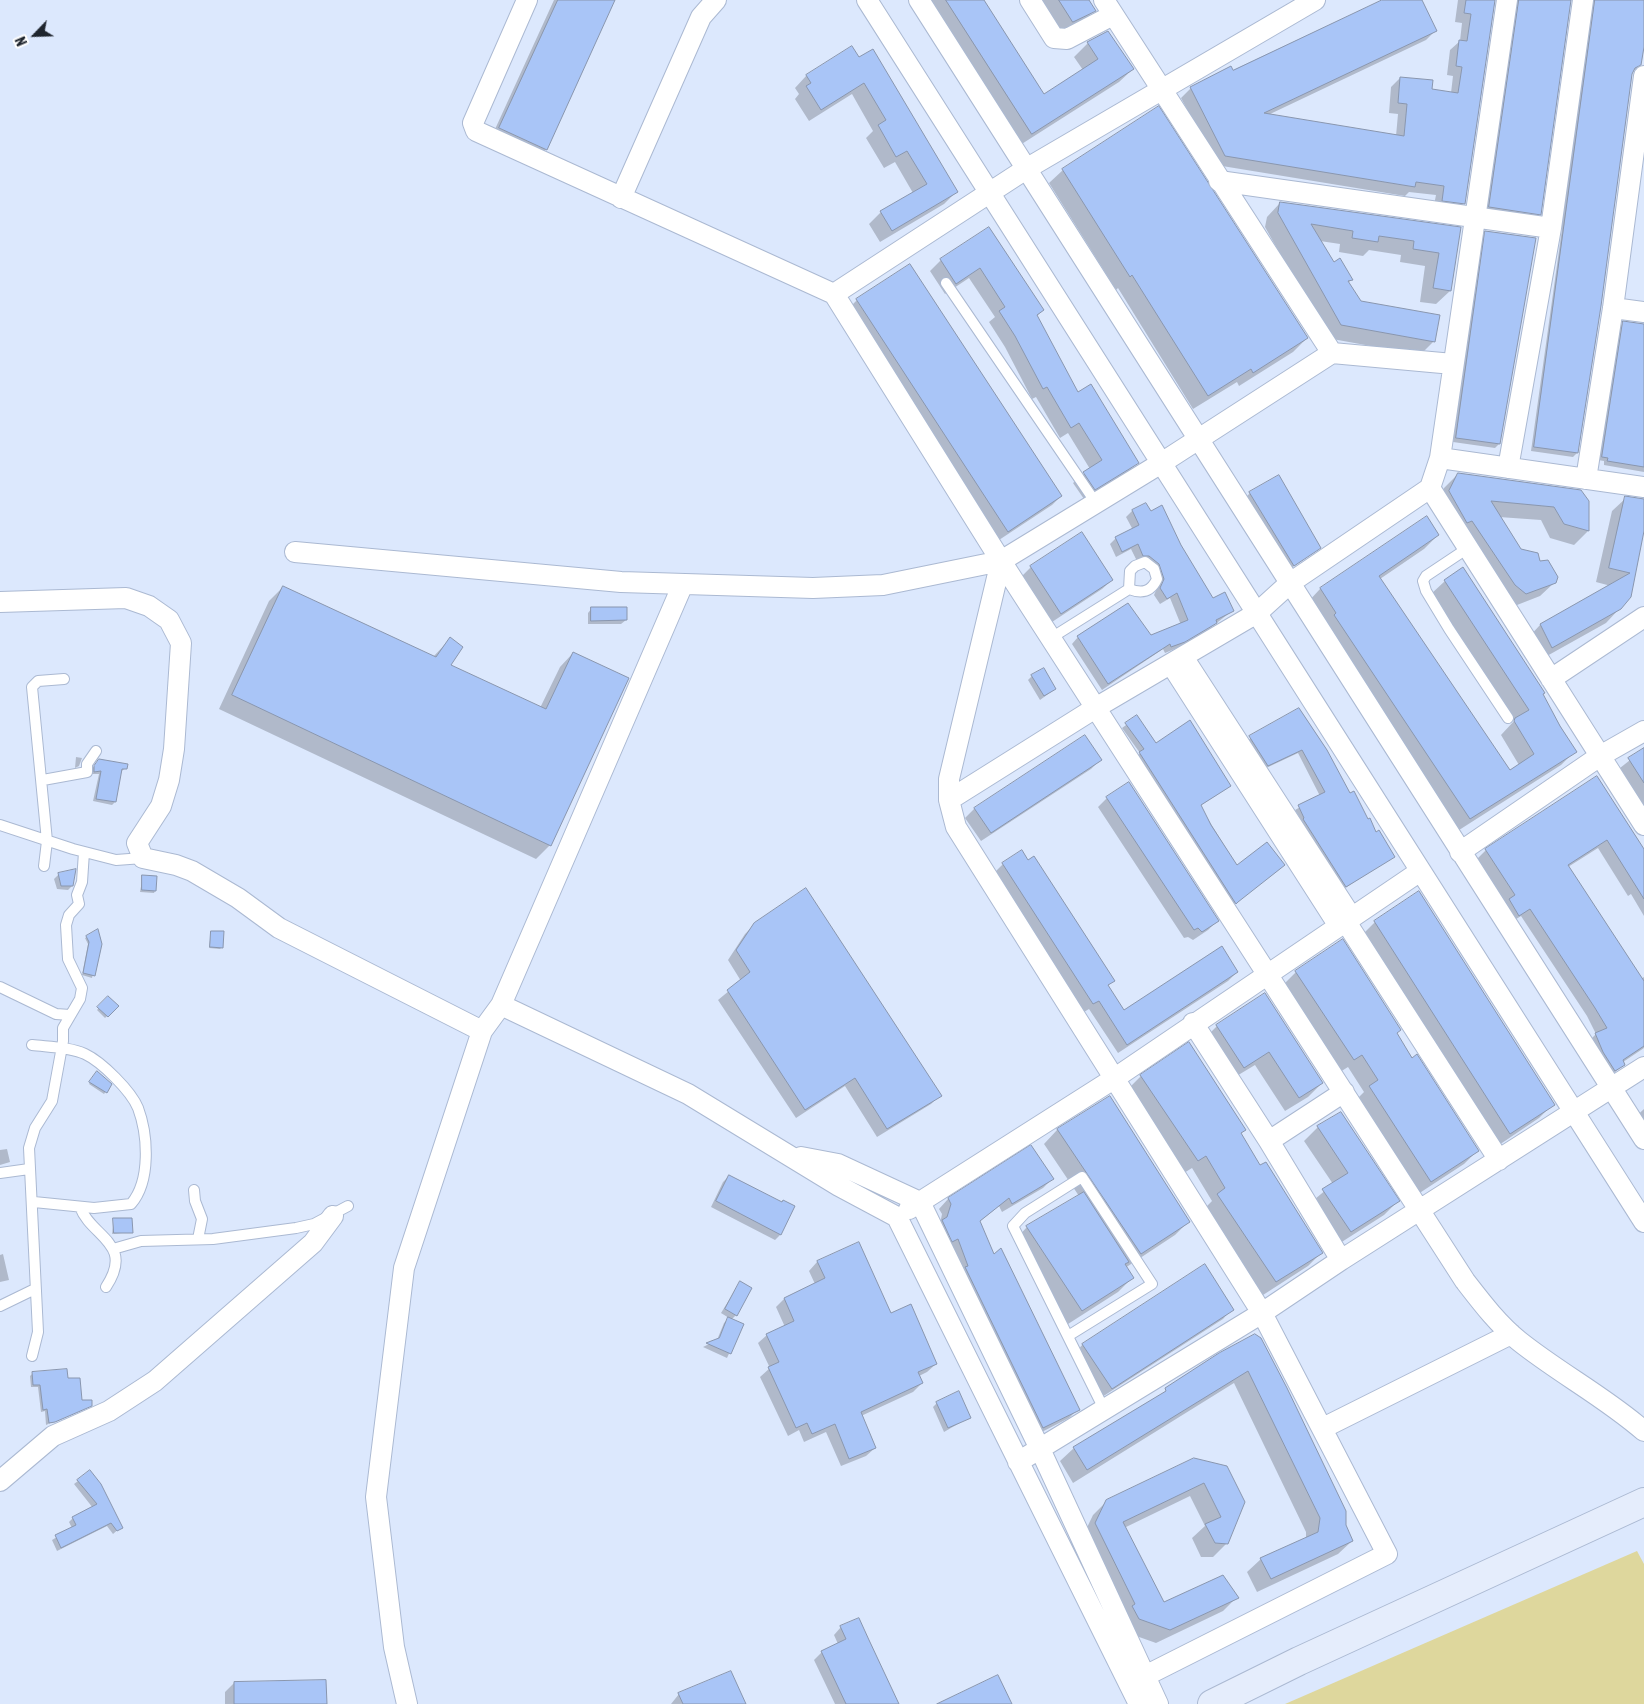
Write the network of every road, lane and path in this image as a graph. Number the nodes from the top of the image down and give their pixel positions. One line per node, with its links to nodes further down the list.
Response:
1 (527, 0): 16 (street)
2 (867, 0): 14 (street)
3 (919, 0): 12 (street)
4 (1030, 0): 9 (street)
5 (1315, 0): 11 (street)
6 (1507, 0): 17 (street)
7 (1583, 0): 18 (street)
8 (709, 2): 16 (street)
9 (1108, 8): 11 (street)
10 (1644, 76): 15 (street)
11 (1161, 91): 12 (street); 13 (street)
12 (1026, 169): 14 (street); 25 (street)
13 (1219, 181): 17 (street); 23 (street)
14 (992, 193): 20 (street); 27 (street)
15 (1636, 197): 21 (street)
16 (621, 198): 20 (street)
17 (1475, 218): 18 (street); 24 (street)
18 (1551, 228): 28 (street)
19 (946, 283): 32 (lane)
20 (834, 294): 35 (street)
21 (1613, 308): 22 (street); 29 (street)
22 (1644, 312)
23 (1332, 353): 24 (street); 25 (street)
24 (1453, 364): 26 (street)
25 (1198, 439): 27 (street); 36 (street)
26 (1440, 458): 28 (street); 30 (street)
27 (1163, 462): 32 (street); 40 (street)
28 (1508, 468): 29 (street)
29 (1586, 479): 31 (street)
30 (1430, 488): 33 (street); 36 (street)
31 (1644, 488)
32 (1096, 503): 35 (street)
33 (1468, 548): 45 (street); 47 (lane)
34 (295, 552): 37 (street)
35 (1001, 561): 37 (street); 42 (street); 52 (street)
36 (1290, 583): 40 (street); 57 (street)
37 (683, 584): 64 (street)
38 (1129, 589): 42 (lane)
39 (0, 602): 58 (street)
40 (1257, 613): 43 (street); 60 (street)
41 (1644, 617): 45 (street)
42 (1051, 638): 46 (street)
43 (1177, 661): 46 (street); 61 (street)
44 (64, 679): 51 (lane)
45 (1552, 679): 50 (street)
46 (1097, 707): 52 (street); 62 (street)
47 (1508, 718)
48 (1644, 731): 50 (street)
49 (96, 752): 51 (lane)
50 (1600, 756): 54 (street); 57 (street)
51 (43, 780): 55 (lane)
52 (949, 800): 71 (street)
53 (0, 825): 55 (lane)
54 (1644, 825)
55 (47, 841): 56 (lane); 59 (lane)
56 (84, 852): 58 (lane); 65 (lane)
57 (1460, 852): 72 (street)
58 (143, 858): 67 (street)
59 (44, 866)
60 (1419, 872): 61 (street); 74 (street)
61 (1346, 922): 62 (street); 78 (street)
62 (1268, 973): 66 (street); 73 (street)
63 (0, 988): 65 (lane)
64 (501, 1006): 67 (street); 77 (street)
65 (70, 1015): 69 (lane)
66 (1193, 1023): 71 (street); 76 (street)
67 (482, 1031): 107 (street)
68 (32, 1045): 69 (lane)
69 (60, 1048): 79 (lane); 84 (lane)
70 (1644, 1068): 72 (street)
71 (1114, 1078): 83 (street); 95 (street)
72 (1612, 1088): 74 (street); 75 (street)
73 (1344, 1092): 76 (street); 85 (street)
74 (1574, 1112): 78 (street); 88 (street)
75 (1644, 1139)
76 (1269, 1141): 91 (street)
77 (790, 1155): 83 (street); 87 (street)
78 (1499, 1160): 85 (street)
79 (30, 1169): 80 (lane); 82 (lane)
80 (0, 1173)
81 (194, 1190): 89 (lane)
82 (34, 1202): 84 (lane); 93 (lane)
83 (920, 1202): 87 (street); 102 (street)
84 (80, 1207): 90 (lane)
85 (1421, 1209): 91 (street); 96 (street)
86 (340, 1211): 89 (lane); 104 (street)
87 (897, 1217): 103 (street)
88 (1643, 1218)
89 (198, 1239): 90 (lane)
90 (113, 1248): 92 (lane)
91 (1341, 1260): 95 (street)
92 (106, 1287)
93 (35, 1290): 94 (lane); 98 (lane)
94 (0, 1306)
95 (1262, 1313): 99 (street); 100 (street)
96 (1511, 1334): 100 (street); 101 (street)
97 (1068, 1336): 97 (lane); 99 (lane)
98 (32, 1356)
99 (1104, 1409): 102 (street)
100 (1323, 1428): 106 (street)
101 (1644, 1431)
102 (1040, 1449): 103 (street); 106 (street)
103 (1018, 1462): 108 (street)
104 (0, 1481)
105 (1644, 1502): 110 (street)
106 (1145, 1676): 109 (street)
107 (407, 1704)
108 (1138, 1704)
109 (1158, 1704)
110 (1212, 1704)

